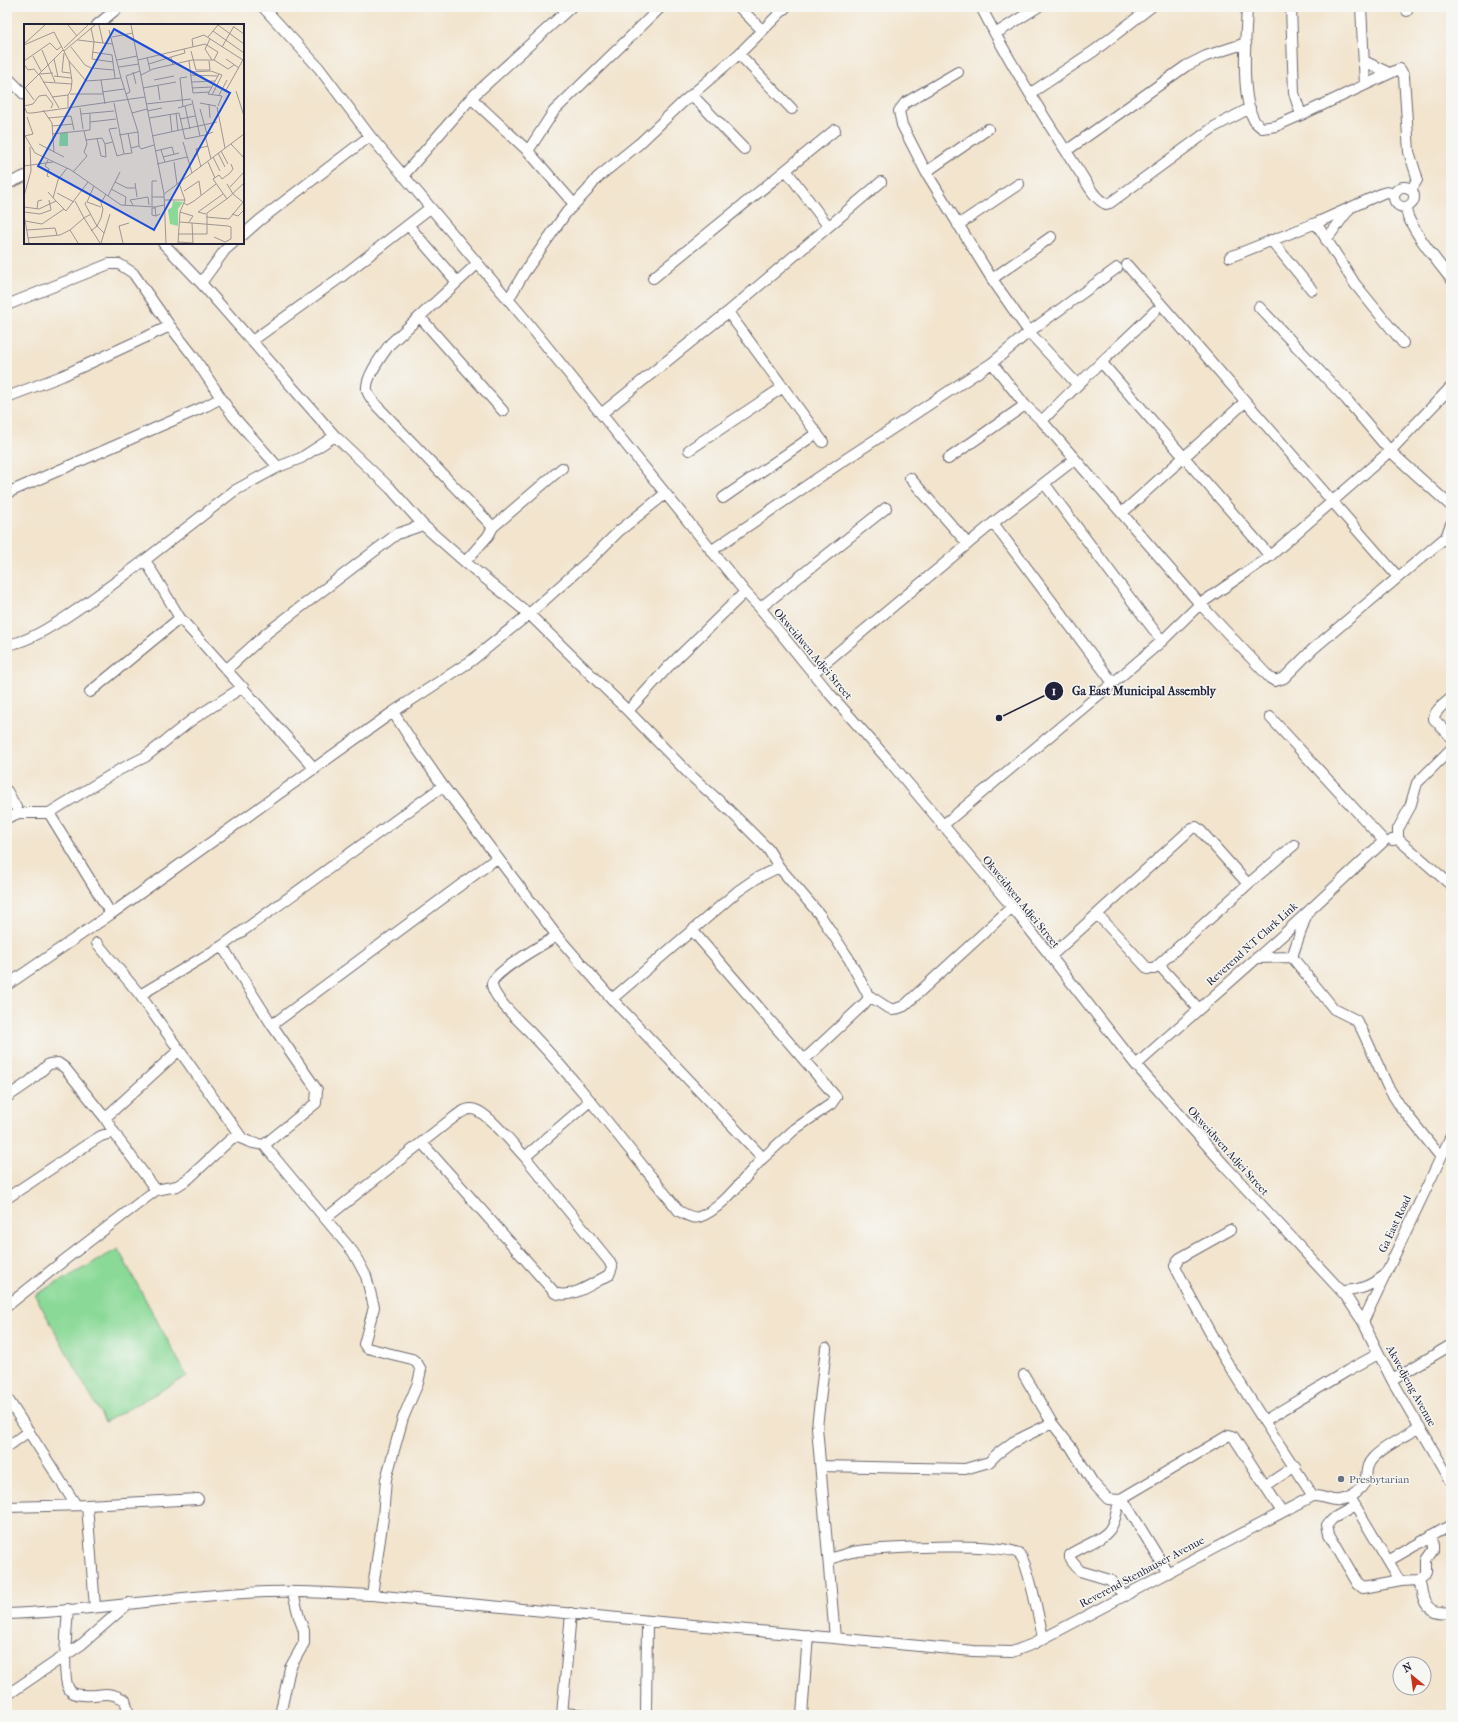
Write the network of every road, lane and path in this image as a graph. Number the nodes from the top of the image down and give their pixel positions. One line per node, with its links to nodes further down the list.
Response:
1 (119, 7): 13 (street)
2 (263, 7): 32 (street, Okweidwen Adjei Street)
3 (571, 7): 26 (street)
4 (661, 7): 34 (street)
5 (739, 7): 14 (street)
6 (786, 7): 14 (street)
7 (981, 7): 15 (street)
8 (1038, 7): 15 (street)
9 (1151, 7): 24 (street)
10 (1247, 7): 16 (street)
11 (1291, 7): 29 (street)
12 (1361, 7): 18 (street)
13 (98, 24)
14 (762, 30): 17 (street)
15 (995, 34): 24 (street)
16 (1246, 43): 27 (street); 35 (street)
17 (739, 54): 25 (street); 28 (street)
18 (1364, 61): 20 (street); 22 (street)
19 (958, 72): 37 (street)
20 (1390, 73): 22 (street); 43 (street)
21 (7, 77): 23 (street)
22 (1365, 84): 29 (street)
23 (24, 92)
24 (1031, 93): 35 (street)
25 (692, 95): 33 (street); 45 (street)
26 (471, 98): 34 (street); 39 (street)
27 (1250, 108): 29 (street); 35 (street)
28 (792, 109)
29 (1301, 115)
30 (988, 129): 37 (street)
31 (835, 130): 36 (street)
32 (370, 136): 39 (street, Okweidwen Adjei Street); 53 (street)
33 (744, 149)
34 (528, 151): 45 (street)
35 (1066, 151)
36 (786, 170): 52 (street); 63 (street)
37 (926, 172): 51 (street)
38 (24, 176): 41 (street)
39 (403, 176): 47 (street, Okweidwen Adjei Street)
40 (881, 182): 52 (street)
41 (7, 184)
42 (1020, 184): 51 (street)
43 (1411, 190): 44 (street); 48 (street)
44 (1394, 194): 46 (street); 48 (street)
45 (574, 204): 69 (street)
46 (1351, 207): 49 (street); 56 (street)
47 (430, 208): 50 (street); 60 (street, Okweidwen Adjei Street)
48 (1406, 208): 65 (street)
49 (1316, 222): 55 (street); 56 (street)
50 (408, 225): 66 (street); 77 (street)
51 (958, 225): 64 (street)
52 (828, 226): 73 (street)
53 (244, 234)
54 (1051, 237): 64 (street)
55 (1271, 240): 59 (street); 68 (street)
56 (1326, 240): 78 (street)
57 (164, 244): 67 (street)
58 (232, 244): 67 (street)
59 (1230, 257)
60 (477, 264): 66 (street); 69 (street, Okweidwen Adjei Street)
61 (1127, 265): 86 (street)
62 (1117, 268): 76 (street)
63 (653, 278)
64 (992, 279): 76 (street)
65 (1451, 279)
66 (457, 282): 74 (street)
67 (201, 283): 77 (street)
68 (1312, 290)
69 (508, 300): 89 (street, Okweidwen Adjei Street)
70 (7, 305): 75 (street)
71 (1260, 307): 95 (street)
72 (1155, 311): 80 (street)
73 (728, 312): 82 (street); 89 (street)
74 (420, 316): 88 (street); 113 (street)
75 (170, 326): 84 (street); 85 (street)
76 (1029, 332): 79 (street); 81 (street)
77 (252, 341): 92 (street)
78 (1403, 343)
79 (992, 363): 87 (street); 116 (street)
80 (1102, 363): 81 (street); 96 (street)
81 (1077, 384): 90 (street)
82 (783, 387): 91 (street); 94 (street)
83 (1450, 391): 95 (street)
84 (7, 397)
85 (221, 398): 99 (street); 103 (street)
86 (1245, 402): 96 (street); 106 (street)
87 (1025, 405): 90 (street); 97 (street)
88 (503, 411)
89 (601, 414): 104 (street, Okweidwen Adjei Street)
90 (1042, 421): 98 (street)
91 (817, 433): 93 (street); 105 (street)
92 (335, 436): 99 (street); 112 (street)
93 (823, 442)
94 (689, 450)
95 (1390, 450): 106 (street); 107 (street)
96 (1184, 458): 109 (street); 117 (street)
97 (948, 459)
98 (1075, 459): 102 (street); 109 (street)
99 (278, 467): 118 (street)
100 (562, 468): 113 (street)
101 (910, 478): 115 (street)
102 (1044, 483): 110 (street); 126 (street)
103 (7, 493)
104 (664, 494): 116 (street, Okweidwen Adjei Street); 124 (street)
105 (723, 498)
106 (1331, 502): 117 (street); 120 (street)
107 (1451, 506)
108 (886, 508): 123 (street)
109 (1122, 513): 122 (street)
110 (993, 523): 115 (street); 130 (street)
111 (1451, 524): 114 (street)
112 (423, 525): 119 (street); 128 (street)
113 (493, 527): 119 (street)
114 (1448, 540): 120 (street)
115 (968, 544): 129 (street)
116 (711, 551): 121 (street, Okweidwen Adjei Street)
117 (1270, 556): 122 (street)
118 (145, 560): 125 (street); 127 (street)
119 (465, 562): 124 (street)
120 (1398, 578): 122 (street)
121 (745, 592): 123 (street, Okweidwen Adjei Street); 135 (street)
122 (1200, 604): 126 (street)
123 (760, 608): 129 (street, Okweidwen Adjei Street)
124 (529, 614): 134 (street); 135 (street)
125 (180, 618): 128 (street); 132 (street)
126 (1162, 642): 130 (street)
127 (7, 644)
128 (227, 669): 131 (street)
129 (813, 673): 145 (street, Okweidwen Adjei Street)
130 (1113, 684): 145 (street)
131 (243, 687): 139 (street); 143 (street)
132 (90, 692)
133 (1451, 698): 137 (street)
134 (393, 712): 139 (street); 140 (street)
135 (628, 712): 150 (street)
136 (1270, 718): 147 (street)
137 (1451, 737)
138 (1451, 749): 146 (street)
139 (315, 769): 155 (street)
140 (443, 786): 149 (street); 160 (street)
141 (7, 791): 142 (street)
142 (19, 813): 143 (street); 144 (street)
143 (49, 813): 155 (street)
144 (7, 818)
145 (942, 826): 153 (street, Okweidwen Adjei Street)
146 (1398, 839): 147 (street); 152 (street)
147 (1384, 841): 154 (street, Reverend N.T Clark Link)
148 (1294, 845): 151 (street)
149 (498, 858): 158 (street); 170 (street)
150 (779, 867): 157 (street); 167 (street)
151 (1248, 884): 156 (street); 164 (street)
152 (1451, 885)
153 (1012, 907): 161 (street, Okweidwen Adjei Street); 167 (street)
154 (1307, 911): 162 (street); 163 (street, Reverend N.T Clark Link)
155 (111, 914): 165 (street)
156 (1098, 915): 161 (street); 164 (street)
157 (692, 930): 168 (street); 172 (street)
158 (557, 936): 168 (street); 175 (street)
159 (97, 943): 166 (street)
160 (222, 946): 166 (street); 170 (street)
161 (1050, 956): 173 (street, Okweidwen Adjei Street)
162 (1292, 957): 163 (street); 182 (street)
163 (1256, 958): 169 (street, Reverend N.T Clark Link)
164 (1159, 965): 169 (street)
165 (7, 985)
166 (140, 995): 171 (street)
167 (868, 995): 172 (street)
168 (612, 999): 184 (street)
169 (1199, 1009): 173 (street, Reverend N.T Clark Link)
170 (272, 1025): 181 (street)
171 (178, 1051): 176 (street); 178 (street)
172 (805, 1059): 184 (street)
173 (1136, 1065): 190 (street, Okweidwen Adjei Street)
174 (7, 1097): 176 (street)
175 (590, 1101): 183 (street); 184 (street)
176 (105, 1118): 177 (street)
177 (114, 1132): 185 (street); 186 (street)
178 (241, 1137): 181 (street); 185 (street)
179 (1450, 1139): 182 (street, Ga East Road)
180 (422, 1143): 183 (street); 183 (street); 187 (street)
181 (264, 1145): 187 (street)
182 (1440, 1156): 189 (street, Ga East Road)
183 (525, 1157)
184 (763, 1158)
185 (156, 1190): 191 (street)
186 (7, 1198)
187 (326, 1218): 224 (street)
188 (1230, 1230): 199 (street)
189 (1384, 1276): 190 (street); 192 (street, Ga East Road)
190 (1341, 1291): 192 (street, Okweidwen Adjei Street)
191 (7, 1306)
192 (1363, 1323): 195 (street, Akwedjeng Avenue)
193 (1451, 1346): 197 (street)
194 (826, 1348): 204 (street)
195 (1378, 1354): 197 (street, Akwedjeng Avenue); 199 (street)
196 (1024, 1375): 200 (street)
197 (1392, 1380): 201 (street, Akwedjeng Avenue)
198 (7, 1398): 202 (street)
199 (1264, 1421): 205 (street)
200 (1052, 1423): 204 (street); 210 (street)
201 (1420, 1427): 206 (street, Akwedjeng Avenue); 211 (street)
202 (29, 1431): 203 (street); 212 (street)
203 (7, 1447)
204 (821, 1466): 218 (street)
205 (1294, 1466): 207 (street); 208 (street)
206 (1451, 1481)
207 (1265, 1486): 210 (street); 215 (street)
208 (1313, 1496): 211 (street); 215 (street, Reverend Stenhauser Avenue)
209 (198, 1498): 213 (street)
210 (1121, 1499): 220 (street); 225 (street)
211 (1352, 1502): 219 (street); 222 (street)
212 (76, 1505): 213 (street); 214 (street)
213 (87, 1505): 227 (street)
214 (7, 1507)
215 (1282, 1512): 220 (street, Reverend Stenhauser Avenue)
216 (1451, 1525): 217 (street)
217 (1431, 1536): 219 (street); 221 (street)
218 (828, 1559): 234 (street); 235 (street)
219 (1388, 1561): 222 (street)
220 (1168, 1573): 225 (street, Reverend Stenhauser Avenue)
221 (1420, 1580): 222 (street); 229 (street)
222 (1400, 1582)
223 (293, 1593): 224 (street, Reverend Stenhauser Avenue); 226 (street, Reverend Stenhauser Avenue); 240 (street)
224 (372, 1595): 230 (street, Reverend Stenhauser Avenue)
225 (1124, 1596): 235 (street, Reverend Stenhauser Avenue)
226 (129, 1603): 227 (street, Reverend Stenhauser Avenue); 236 (street)
227 (95, 1607): 228 (street, Reverend Stenhauser Avenue)
228 (68, 1609): 231 (street, Reverend Stenhauser Avenue); 236 (street)
229 (1451, 1612)
230 (571, 1613): 232 (street, Reverend Stenhauser Avenue); 238 (street)
231 (7, 1614)
232 (647, 1621): 233 (street, Reverend Stenhauser Avenue); 242 (street)
233 (808, 1635): 234 (street, Reverend Stenhauser Avenue); 243 (street)
234 (835, 1638): 235 (street, Reverend Stenhauser Avenue)
235 (1043, 1638)
236 (66, 1656): 237 (street); 239 (street)
237 (7, 1695)
238 (562, 1714): 241 (street)
239 (129, 1715)
240 (280, 1715)
241 (587, 1715)
242 (646, 1715)
243 (802, 1715)

